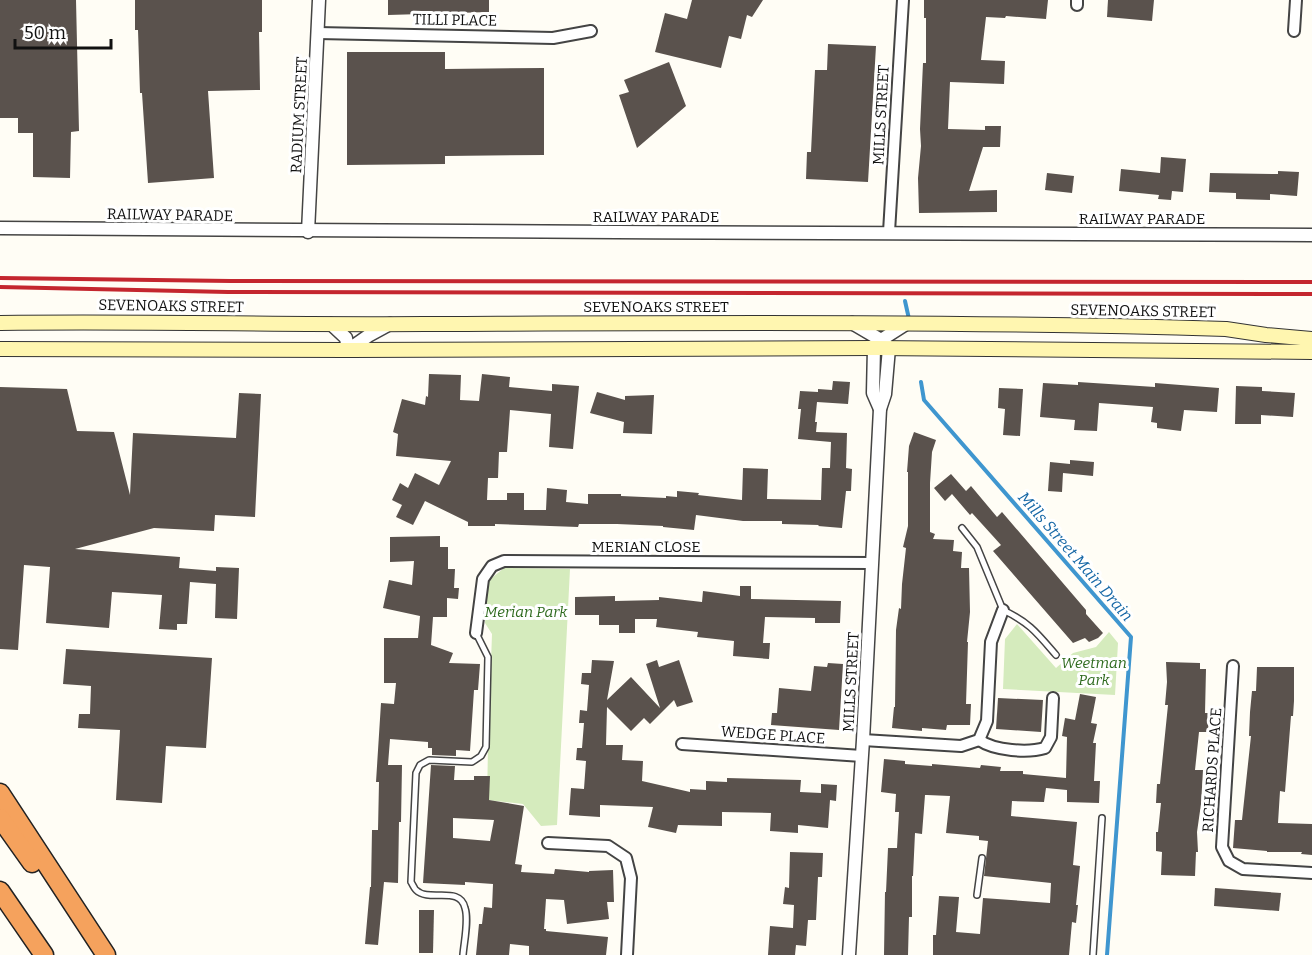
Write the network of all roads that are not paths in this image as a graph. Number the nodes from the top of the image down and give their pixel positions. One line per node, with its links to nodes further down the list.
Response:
1 (319, 0): 6 (street, RADIUM STREET)
2 (903, 0): 9 (street, MILLS STREET)
3 (1296, 0): 5 (street)
4 (591, 31): 6 (street, TILLI PLACE)
5 (1294, 31)
6 (318, 33): 8 (street, RADIUM STREET)
7 (0, 228): 8 (street, RAILWAY PARADE)
8 (308, 232): 9 (street, RAILWAY PARADE)
9 (889, 232): 10 (street, RAILWAY PARADE)
10 (1312, 235)
11 (0, 323): 13 (main road, SEVENOAKS STREET)
12 (852, 323): 14 (main road, SEVENOAKS STREET); 15 (main road, SEVENOAKS STREET); 17 (street)
13 (331, 324): 14 (main road, SEVENOAKS STREET); 19 (street)
14 (390, 324): 19 (street)
15 (906, 324): 16 (main road, SEVENOAKS STREET); 17 (street)
16 (1312, 339)
17 (881, 345): 19 (main road); 20 (main road); 22 (street, MILLS STREET)
18 (0, 349): 19 (main road)
19 (348, 350)
20 (1312, 352)
21 (962, 528): 23 (lane)
22 (872, 563): 24 (street, MERIAN CLOSE); 28 (street, MILLS STREET)
23 (1003, 610): 25 (lane); 29 (street)
24 (476, 633): 43 (lane)
25 (1056, 656)
26 (1233, 666): 37 (street, RICHARDS PLACE)
27 (1053, 698): 29 (street)
28 (863, 740): 29 (street); 31 (street, MILLS STREET)
29 (979, 740)
30 (682, 744): 31 (street, WEDGE PLACE)
31 (862, 756): 45 (street, MILLS STREET)
32 (0, 793): 42 (highway)
33 (0, 818): 41 (highway)
34 (1102, 818): 46 (lane)
35 (548, 843): 44 (street)
36 (982, 858): 39 (lane)
37 (1312, 873)
38 (0, 891): 40 (highway)
39 (977, 895)
40 (44, 955)
41 (99, 955)
42 (106, 955)
43 (464, 955)
44 (627, 955)
45 (849, 955)
46 (1093, 955)

